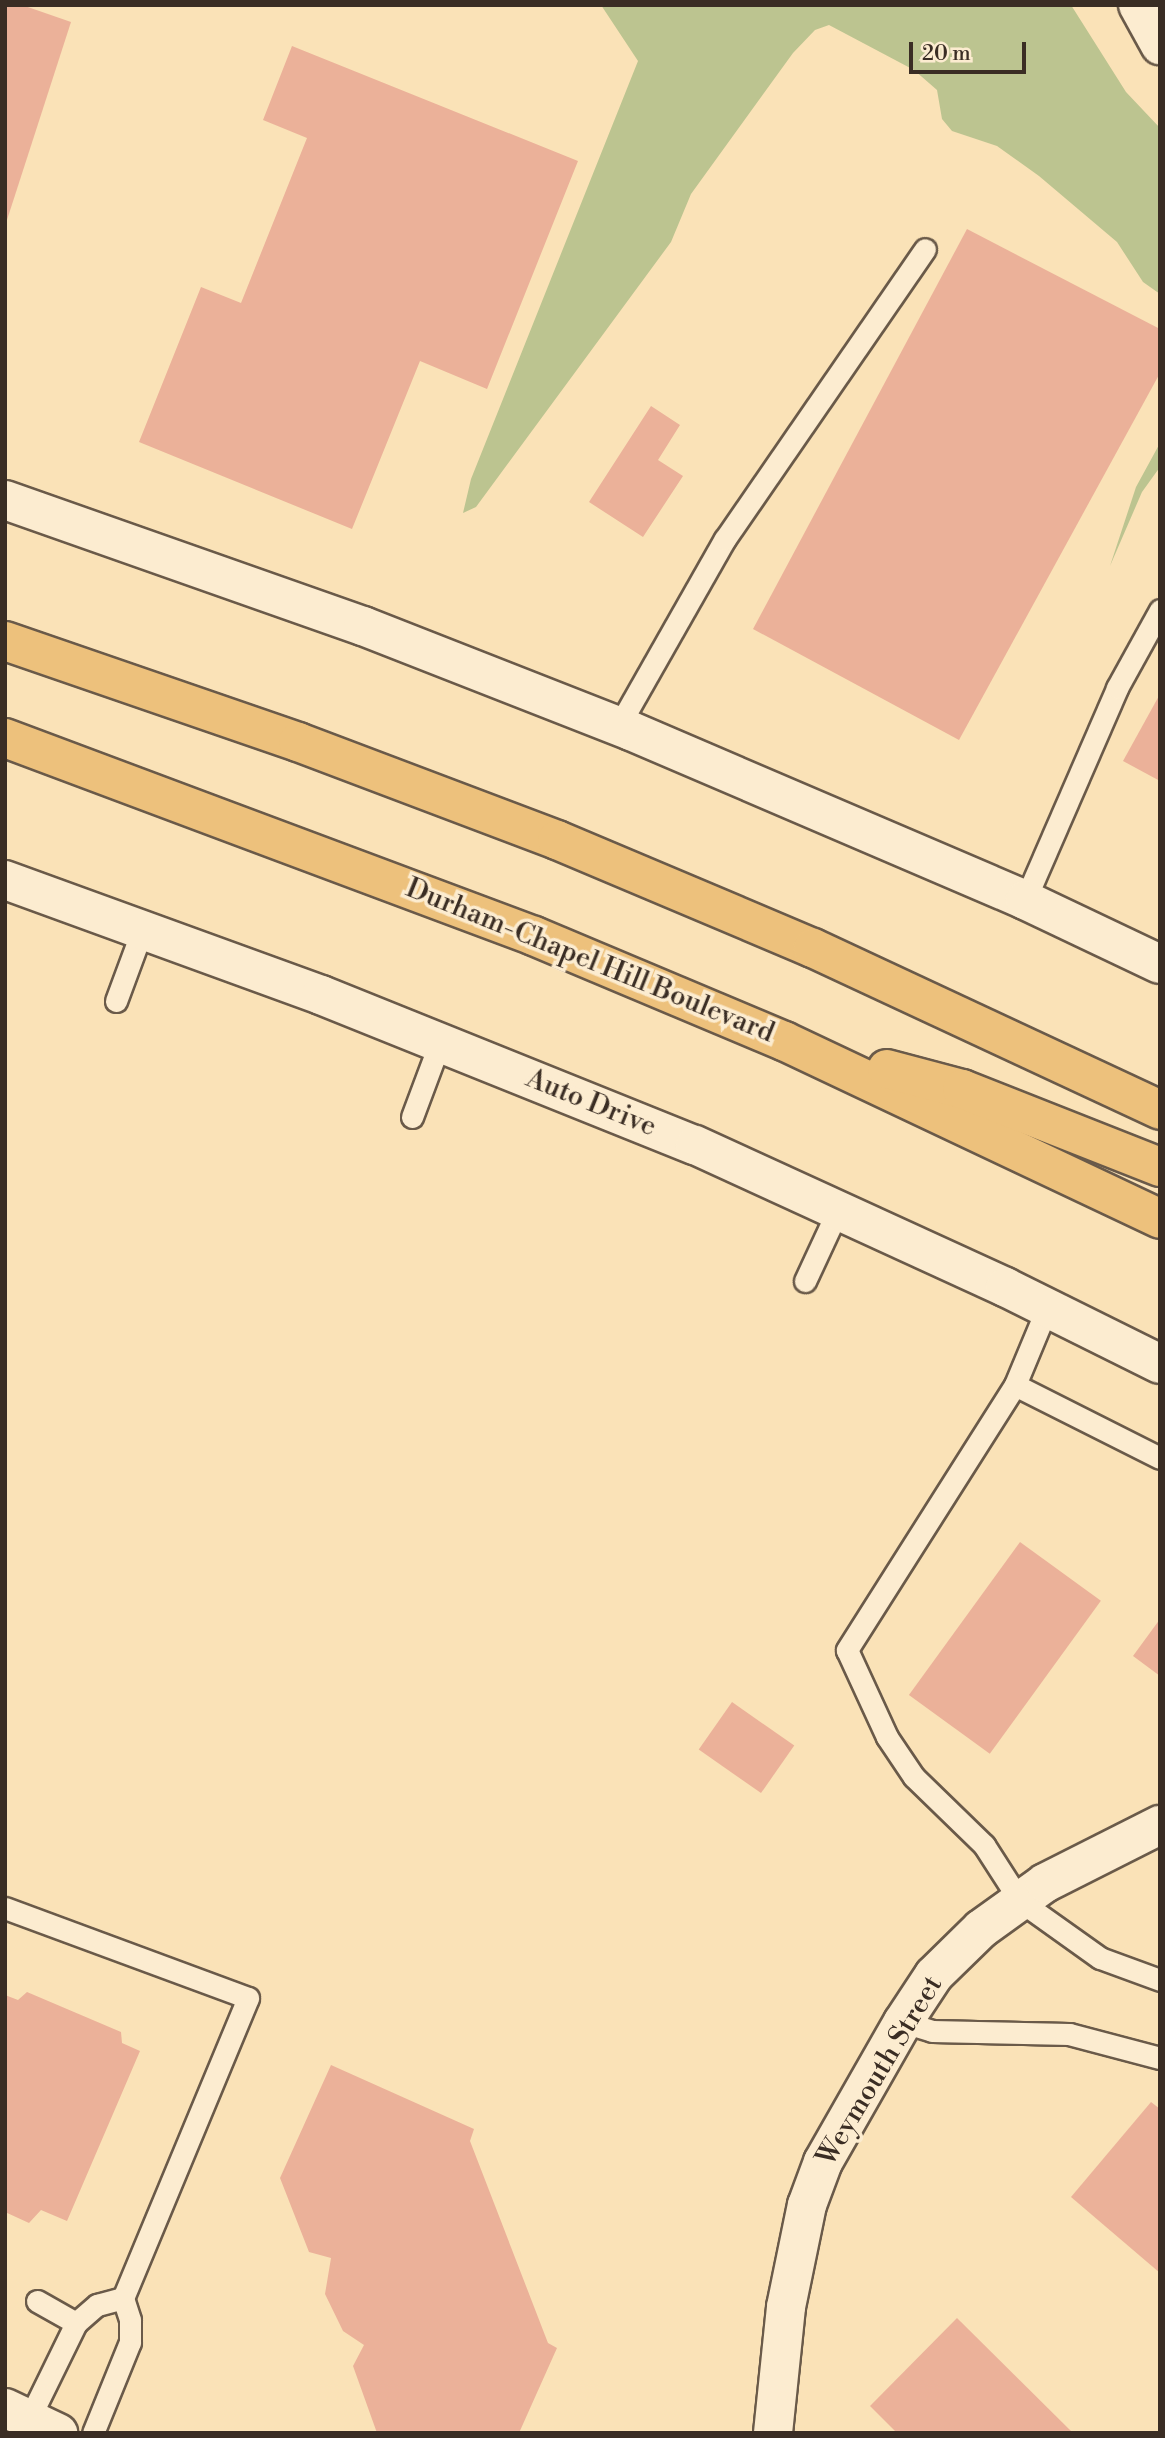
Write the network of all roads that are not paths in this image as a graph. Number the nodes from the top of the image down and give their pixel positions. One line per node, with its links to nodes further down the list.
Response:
1 (1138, 5): 2 (street)
2 (1160, 45)
3 (925, 249): 7 (lane)
4 (5, 500): 7 (street)
5 (1160, 610): 10 (lane)
6 (5, 641): 16 (main road)
7 (618, 727): 10 (street)
8 (5, 738): 14 (main road, Durham-Chapel Hill Boulevard)
9 (5, 880): 11 (street, Auto Drive)
10 (1025, 900): 12 (street)
11 (143, 928): 13 (lane); 15 (street, Auto Drive)
12 (1160, 964)
13 (116, 1001)
14 (784, 1041): 18 (main road); 20 (main road, Durham-Chapel Hill Boulevard)
15 (440, 1042): 17 (lane); 19 (street, Auto Drive)
16 (1160, 1110)
17 (412, 1117)
18 (1160, 1167)
19 (838, 1210): 21 (lane); 22 (street, Auto Drive)
20 (1160, 1219)
21 (805, 1281)
22 (1047, 1308): 23 (street, Auto Drive); 24 (lane)
23 (1160, 1364)
24 (1015, 1385): 25 (lane); 27 (lane)
25 (1160, 1458)
26 (1160, 1825): 27 (street, Weymouth Street)
27 (1020, 1901): 29 (lane); 30 (street, Weymouth Street)
28 (5, 1908): 32 (lane)
29 (1160, 1980)
30 (903, 2022): 31 (lane); 37 (street, Weymouth Street)
31 (1160, 2058)
32 (123, 2298): 34 (lane); 36 (lane)
33 (37, 2301): 34 (lane)
34 (76, 2323): 35 (lane)
35 (31, 2420)
36 (93, 2433)
37 (773, 2433)

